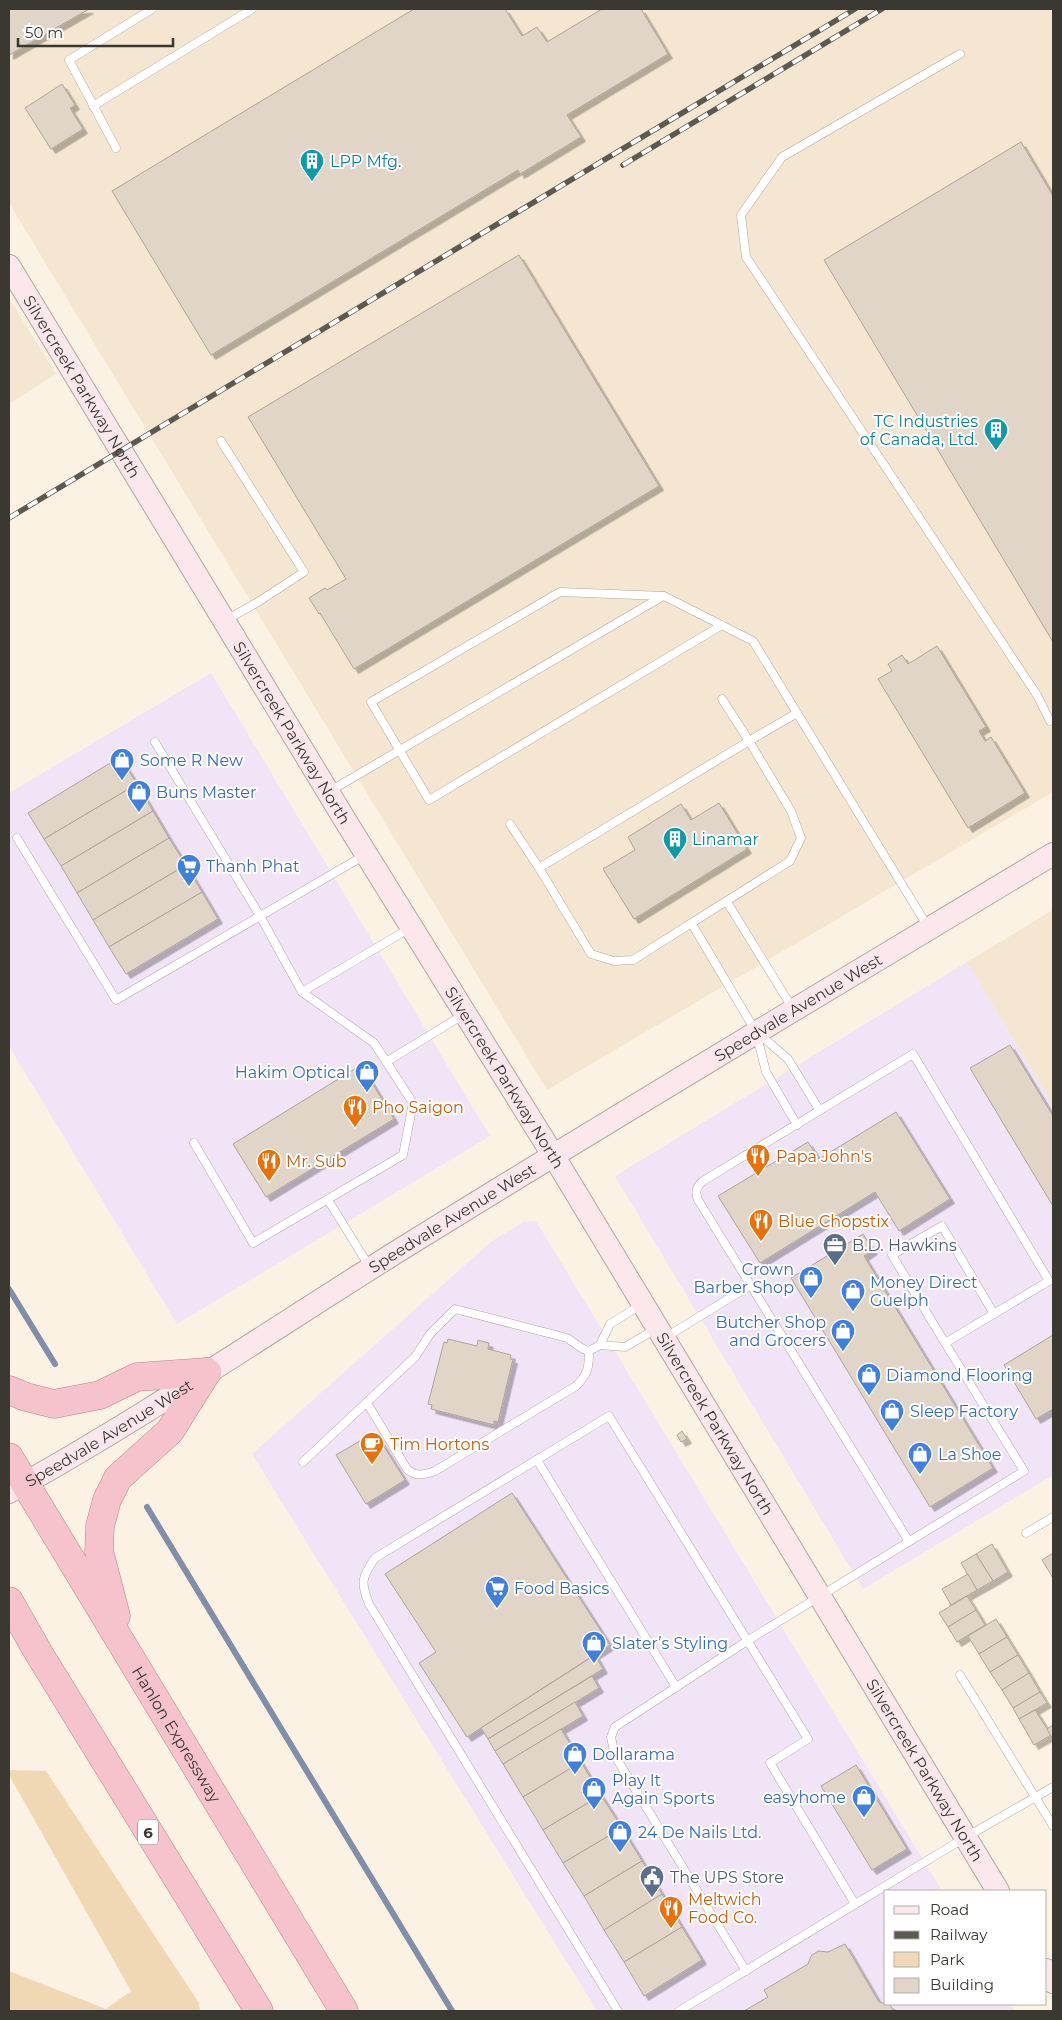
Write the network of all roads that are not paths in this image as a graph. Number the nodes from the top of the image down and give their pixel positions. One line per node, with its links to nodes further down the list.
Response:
1 (152, 9): 4 (lane)
2 (252, 9): 4 (lane)
3 (960, 54): 13 (lane)
4 (93, 106): 5 (lane)
5 (116, 148)
6 (9, 266): 9 (main road, Silvercreek Parkway North)
7 (221, 441): 9 (lane)
8 (664, 596): 10 (lane); 16 (lane); 16 (lane)
9 (225, 621): 17 (main road, Silvercreek Parkway North)
10 (722, 625): 12 (lane); 16 (lane)
11 (722, 699): 14 (lane)
12 (797, 713): 14 (lane); 27 (lane)
13 (1052, 722)
14 (749, 741): 22 (lane); 23 (lane)
15 (154, 742): 24 (lane)
16 (398, 751): 17 (lane)
17 (328, 792): 20 (main road, Silvercreek Parkway North)
18 (510, 824): 22 (lane)
19 (17, 838): 24 (lane)
20 (366, 854): 24 (lane); 26 (main road, Silvercreek Parkway North)
21 (1053, 854): 27 (main road, Speedvale Avenue West)
22 (539, 868): 25 (lane)
23 (727, 902): 25 (lane); 29 (lane)
24 (260, 916): 28 (lane)
25 (692, 924): 31 (lane)
26 (412, 927): 28 (lane); 30 (main road, Silvercreek Parkway North)
27 (929, 929): 29 (main road, Speedvale Avenue West)
28 (302, 992): 32 (lane)
29 (794, 1010): 31 (main road, Speedvale Avenue West)
30 (466, 1014): 32 (lane); 36 (main road, Silvercreek Parkway North)
31 (756, 1032): 33 (lane); 34 (lane); 36 (main road, Speedvale Avenue West)
32 (386, 1062): 37 (lane)
33 (820, 1111): 34 (lane); 41 (lane)
34 (797, 1124): 39 (lane)
35 (194, 1143): 37 (lane)
36 (553, 1155): 38 (main road, Speedvale Avenue West); 40 (main road, Silvercreek Parkway North)
37 (328, 1200): 38 (lane)
38 (370, 1268): 46 (main road, Speedvale Avenue West)
39 (750, 1285): 42 (lane); 55 (lane)
40 (643, 1304): 42 (main road, Silvercreek Parkway North); 44 (lane)
41 (994, 1314): 43 (lane); 43 (lane)
42 (661, 1333): 44 (lane); 56 (main road, Silvercreek Parkway North)
43 (946, 1343): 55 (lane)
44 (600, 1345): 45 (lane)
45 (589, 1351): 48 (lane); 48 (lane)
46 (207, 1372): 47 (highway); 52 (main road, Speedvale Avenue West); 60 (highway)
47 (9, 1390)
48 (367, 1403): 51 (lane)
49 (9, 1457): 52 (highway, Hanlon Expressway)
50 (537, 1460): 59 (lane); 63 (lane); 73 (lane)
51 (303, 1462)
52 (17, 1487): 60 (highway, Hanlon Expressway)
53 (1053, 1517): 54 (lane)
54 (1026, 1533)
55 (908, 1540): 56 (lane)
56 (820, 1595): 59 (lane); 67 (main road, Silvercreek Parkway North)
57 (9, 1601): 61 (highway, 6)
58 (9, 1630): 61 (highway)
59 (747, 1641): 63 (lane); 69 (lane)
60 (123, 1644): 72 (highway, Hanlon Expressway)
61 (38, 1652): 71 (highway, 6)
62 (960, 1675): 65 (lane)
63 (676, 1687): 70 (lane)
64 (1053, 1787): 65 (lane)
65 (1036, 1797): 66 (lane); 67 (lane)
66 (1053, 1826)
67 (966, 1838): 68 (main road, Silvercreek Parkway North); 69 (lane)
68 (997, 1890)
69 (856, 1904): 70 (lane)
70 (746, 1971): 74 (lane)
71 (259, 2011)
72 (344, 2011)
73 (618, 2011)
74 (679, 2011)

